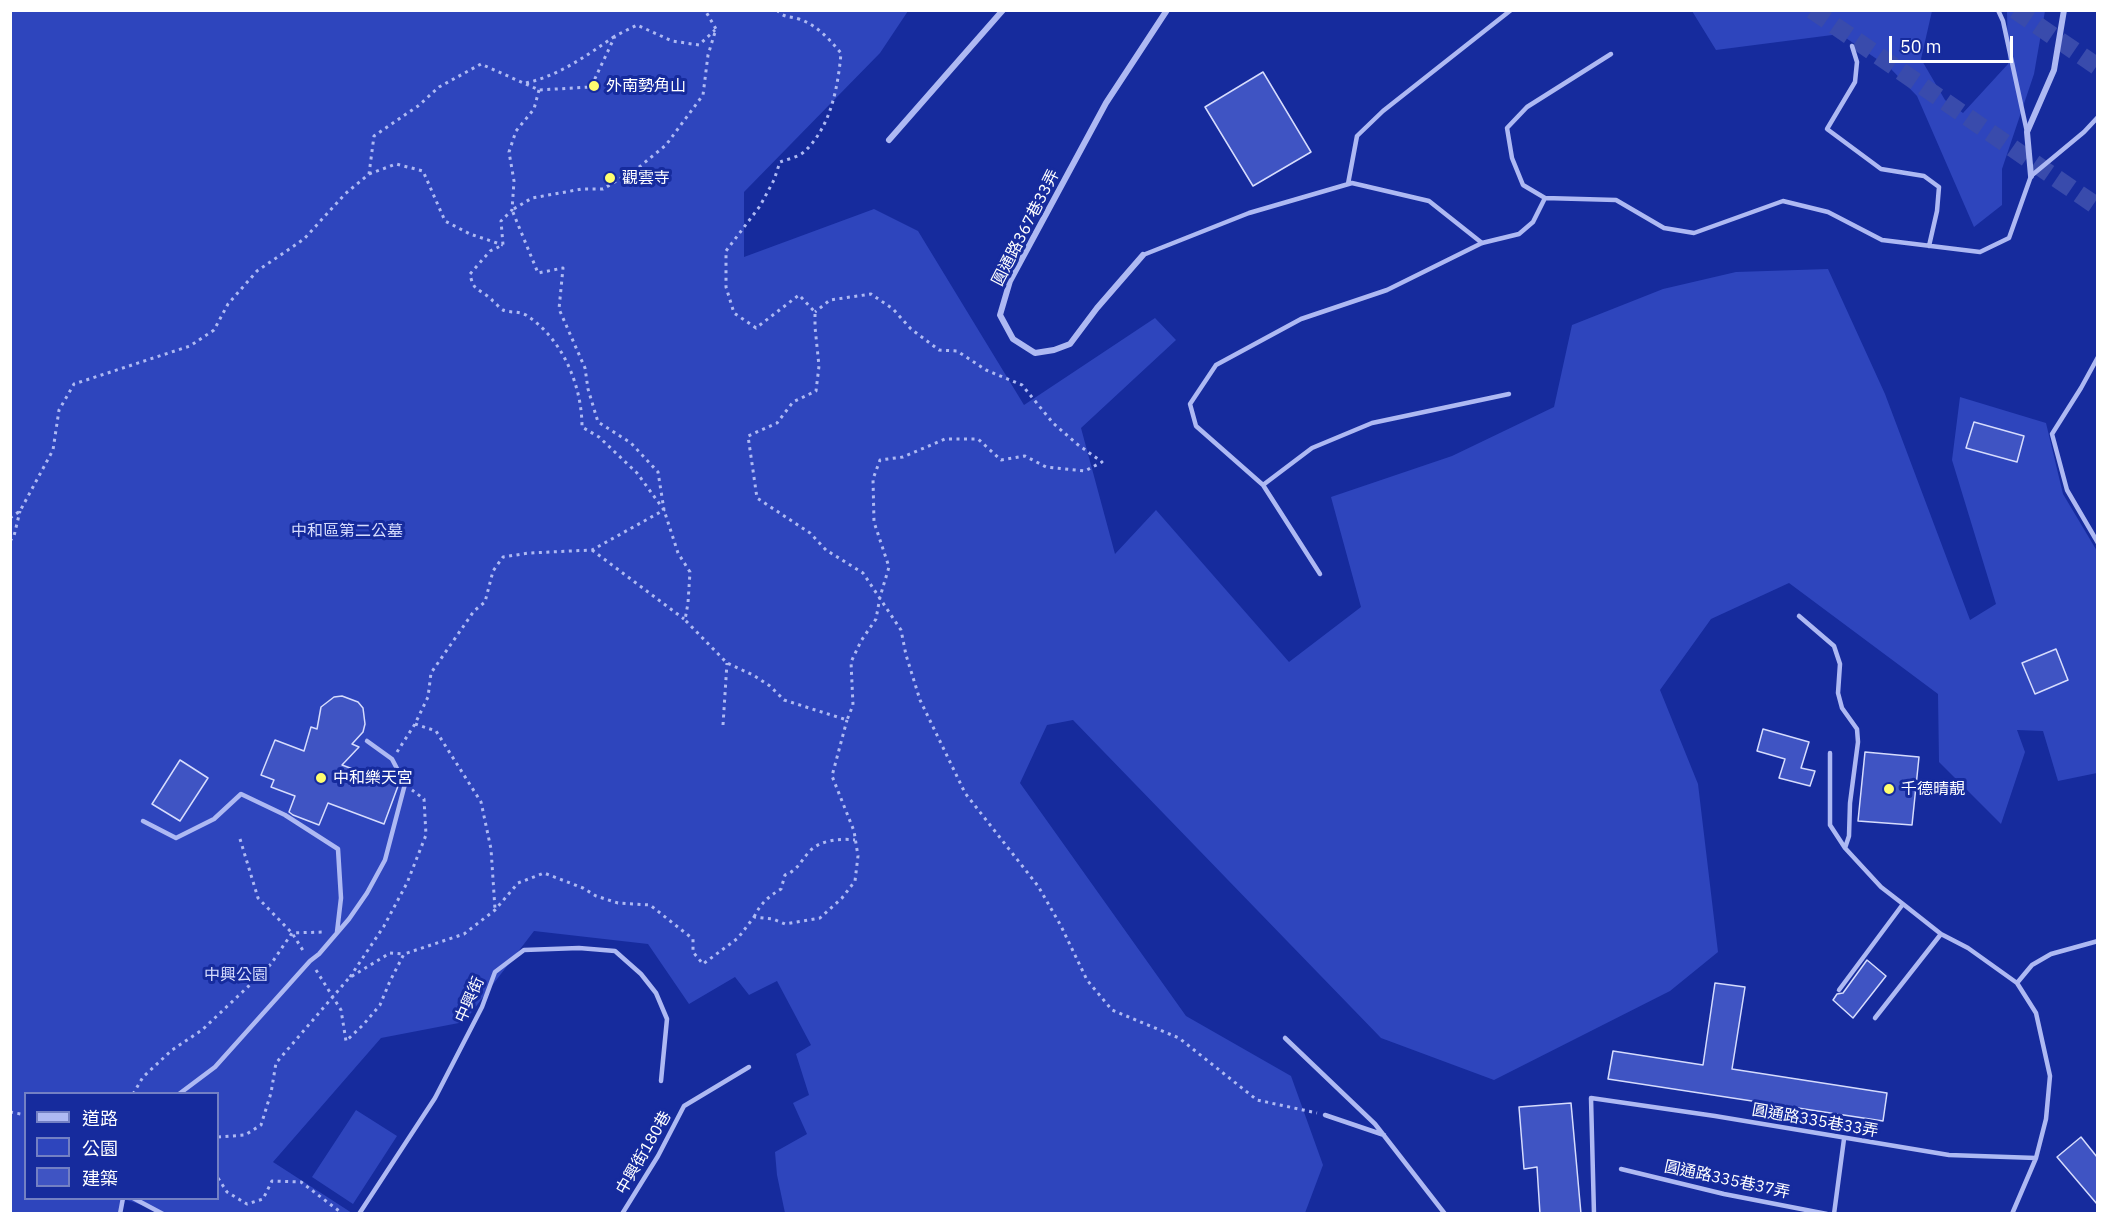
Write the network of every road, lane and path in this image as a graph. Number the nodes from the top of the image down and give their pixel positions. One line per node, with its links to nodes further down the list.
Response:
1 (705, 10): 8 (path)
2 (777, 10): 26 (path)
3 (1003, 10): 16 (street)
4 (1167, 10): 25 (street, 圓通路367巷33弄)
5 (1511, 10): 19 (lane)
6 (1998, 10): 15 (lane)
7 (2064, 10): 15 (street)
8 (716, 29): 9 (path); 21 (path)
9 (615, 36): 12 (path); 13 (path)
10 (1852, 46): 24 (lane)
11 (1611, 54): 20 (lane)
12 (524, 83): 13 (path); 17 (path)
13 (539, 90): 21 (path)
14 (2097, 117): 18 (lane)
15 (2027, 132): 18 (street)
16 (890, 140)
17 (369, 174): 23 (path); 31 (path)
18 (2031, 176): 24 (lane)
19 (1348, 184): 22 (lane, 圓通路367巷33弄); 25 (lane, 圓通路367巷33弄)
20 (1545, 198): 22 (lane); 24 (lane)
21 (512, 210): 23 (path); 30 (path)
22 (1482, 243): 29 (lane)
23 (502, 245): 30 (path)
24 (1929, 246)
25 (1143, 255)
26 (815, 312): 37 (path); 37 (path)
27 (2097, 357): 34 (lane)
28 (1509, 394): 29 (lane)
29 (1263, 485): 36 (lane)
30 (664, 510): 35 (path); 39 (path)
31 (20, 511): 32 (path); 33 (path)
32 (10, 518)
33 (10, 541)
34 (2097, 543)
35 (592, 550): 39 (path); 42 (path)
36 (1320, 574)
37 (880, 597): 41 (path); 71 (path)
38 (1799, 616): 51 (lane)
39 (685, 620): 40 (path)
40 (727, 663): 41 (path); 43 (path)
41 (847, 720): 50 (path)
42 (415, 724): 46 (path); 53 (path)
43 (723, 725)
44 (367, 741): 46 (lane)
45 (1830, 753): 51 (lane)
46 (392, 759): 47 (lane)
47 (405, 784): 55 (lane); 61 (path)
48 (143, 821): 55 (lane)
49 (240, 839): 56 (path)
50 (855, 840): 54 (path); 54 (path)
51 (1845, 848): 52 (lane)
52 (1903, 904): 57 (lane); 63 (lane)
53 (495, 910): 54 (path); 59 (path)
54 (754, 917)
55 (337, 932): 56 (path); 60 (lane)
56 (292, 933): 60 (path); 69 (path)
57 (1941, 934): 62 (lane); 65 (lane)
58 (2097, 941): 62 (lane)
59 (404, 954): 61 (path); 64 (path)
60 (310, 961): 64 (path); 70 (lane)
61 (349, 978): 64 (path)
62 (2017, 983): 75 (lane)
63 (1839, 990)
64 (334, 998): 73 (path)
65 (1875, 1018)
66 (1285, 1038): 72 (lane)
67 (749, 1067): 82 (lane, 中興街180巷)
68 (661, 1081): 81 (lane, 中興街)
69 (134, 1092)
70 (182, 1092)
71 (1325, 1115): 72 (lane)
72 (1384, 1135): 83 (lane)
73 (219, 1137)
74 (1844, 1139): 75 (lane, 圓通路335巷33弄); 84 (lane, 圓通路335巷33弄); 86 (lane)
75 (2036, 1158): 87 (lane)
76 (1621, 1168): 85 (lane, 圓通路335巷37弄)
77 (219, 1180): 80 (path)
78 (137, 1200): 79 (lane)
79 (163, 1214)
80 (343, 1214)
81 (359, 1214)
82 (622, 1214)
83 (1445, 1214)
84 (1594, 1214)
85 (1827, 1214)
86 (1834, 1214)
87 (2012, 1214)

